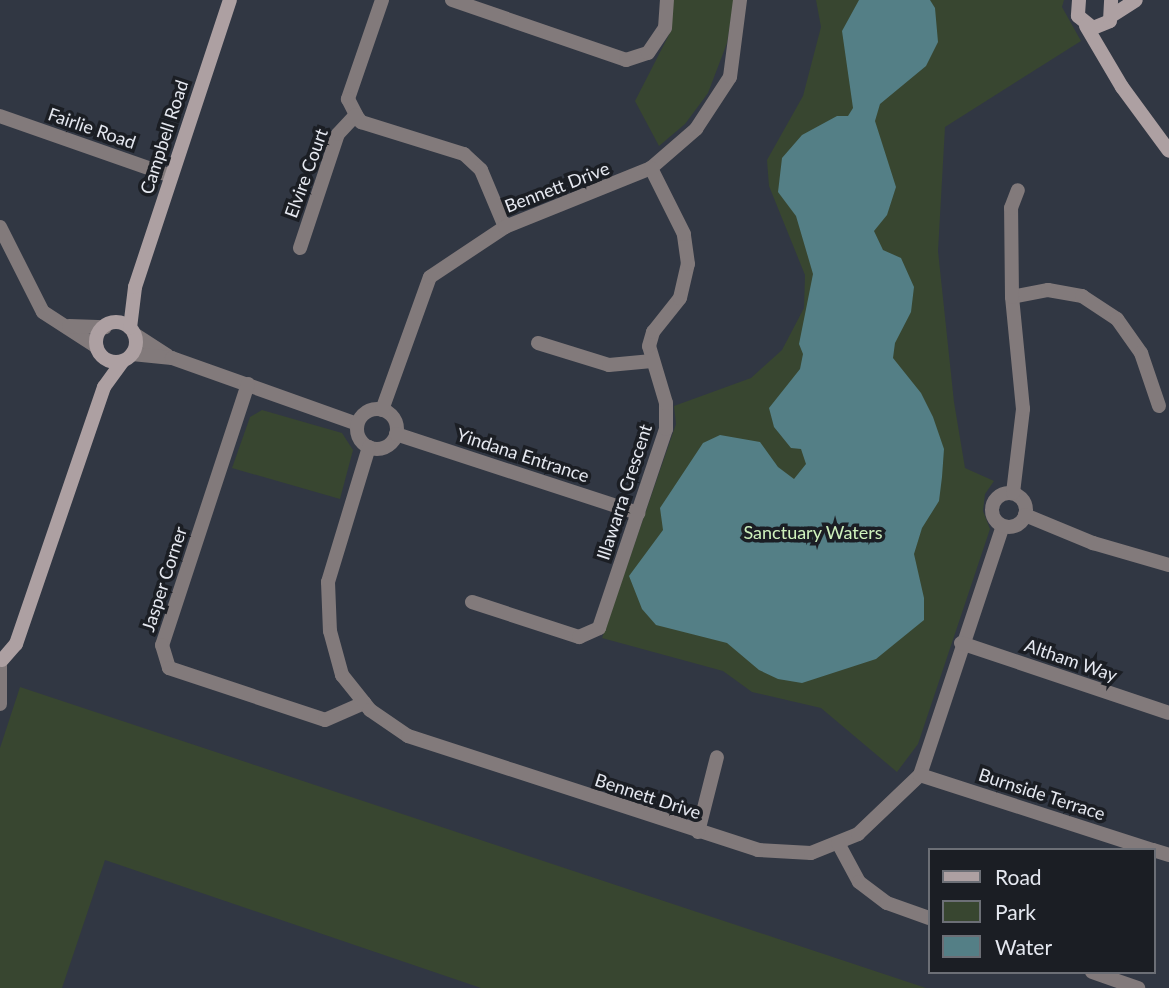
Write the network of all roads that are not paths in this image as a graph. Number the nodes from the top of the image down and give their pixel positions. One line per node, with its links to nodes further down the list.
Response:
1 (230, 0): 15 (street, Campbell Road)
2 (382, 0): 12 (street)
3 (452, 0): 4 (street)
4 (667, 0)
5 (740, 0): 14 (street, Bennett Drive)
6 (1136, 0): 8 (street)
7 (1078, 1): 9 (street)
8 (1110, 13): 9 (street); 10 (street)
9 (1086, 26): 10 (street)
10 (1110, 68): 13 (street)
11 (0, 116): 15 (street, Fairlie Road)
12 (356, 116): 18 (street); 19 (street, Elvire Court)
13 (1169, 151)
14 (651, 168): 18 (street, Bennett Drive); 29 (street, Illawarra Crescent)
15 (171, 176): 20 (street, Campbell Road)
16 (1018, 190): 21 (street)
17 (0, 226): 23 (street)
18 (505, 227): 33 (street, Bennett Drive)
19 (300, 248)
20 (135, 287): 22 (street, Campbell Road); 24 (street, Campbell Road)
21 (1012, 297): 32 (street); 37 (street)
22 (108, 325): 23 (street); 24 (street); 26 (street, Campbell Road)
23 (69, 326): 26 (street)
24 (132, 331): 27 (street, Campbell Road); 28 (street)
25 (538, 343): 29 (street)
26 (99, 352): 27 (street); 31 (street, Campbell Road)
27 (127, 358): 28 (street); 31 (street, Campbell Road)
28 (172, 358): 30 (street)
29 (652, 361): 38 (street, Illawarra Crescent)
30 (248, 384): 34 (street); 45 (street, Jasper Corner)
31 (104, 387): 44 (street, Campbell Road)
32 (1159, 406)
33 (382, 410): 34 (street); 35 (street)
34 (357, 424): 36 (street)
35 (396, 434): 36 (street); 38 (street, Yindana Entrance)
36 (369, 447): 45 (street, Bennett Drive)
37 (1013, 493): 39 (street); 40 (street)
38 (638, 513): 42 (street, Illawarra Crescent)
39 (1025, 515): 40 (street); 41 (street)
40 (1003, 526): 43 (street, Bennett Drive)
41 (1169, 565)
42 (472, 602)
43 (961, 643): 47 (street, Altham Way); 49 (street, Bennett Drive)
44 (1, 660): 46 (street)
45 (364, 703): 50 (street, Bennett Drive)
46 (0, 704)
47 (1169, 713)
48 (716, 757): 50 (street)
49 (920, 775): 51 (street, Bennett Drive); 52 (street, Burnside Terrace)
50 (698, 832): 51 (street, Bennett Drive)
51 (838, 842): 53 (street)
52 (1146, 848)
53 (928, 918)
54 (1097, 974): 55 (street)
55 (1138, 988)

